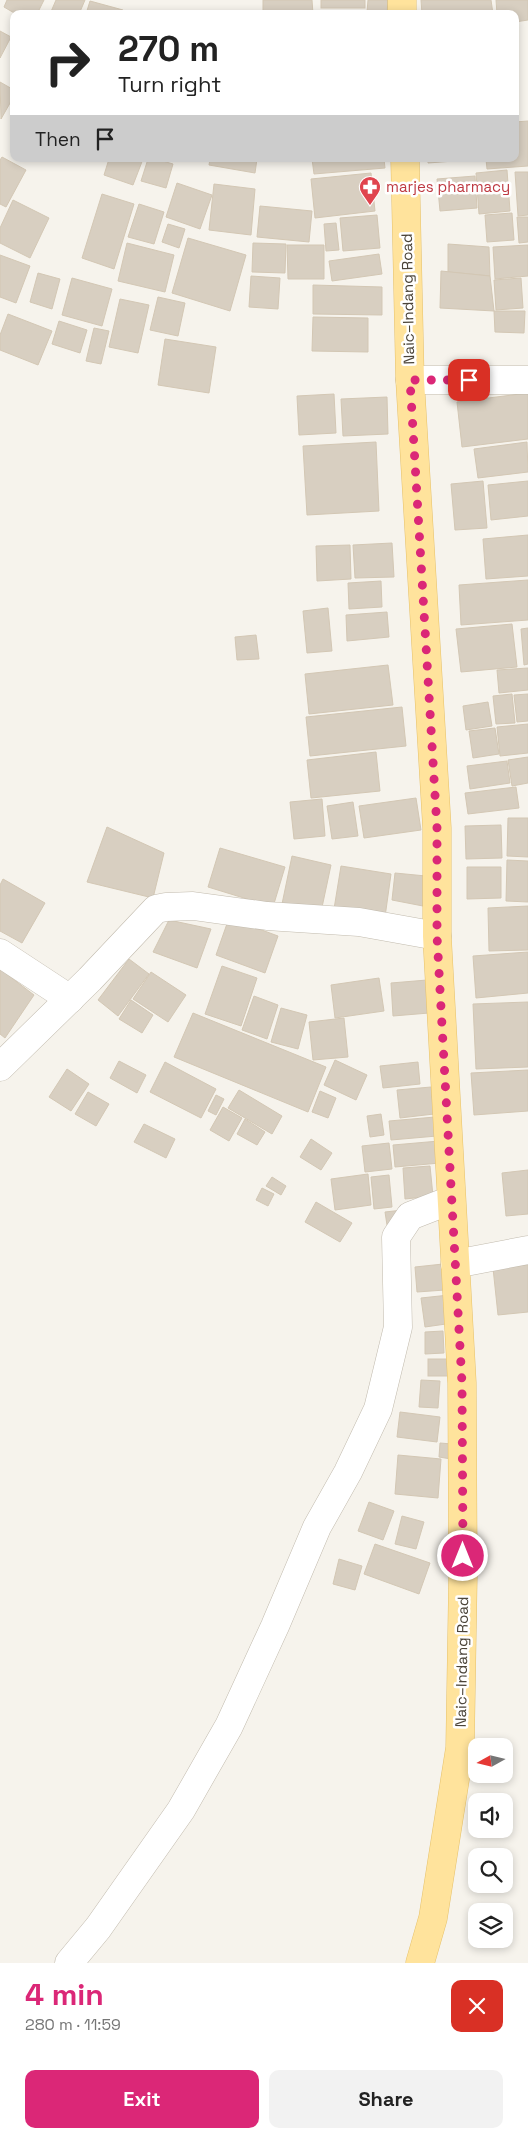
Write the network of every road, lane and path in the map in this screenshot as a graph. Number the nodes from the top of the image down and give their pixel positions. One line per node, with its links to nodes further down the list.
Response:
1 (405, 162): 2 (main road, Naic–Indang Road)
2 (410, 380): 3 (street); 4 (main road, Naic–Indang Road)
3 (528, 380)
4 (437, 936): 6 (street); 8 (main road, Naic–Indang Road)
5 (0, 953): 6 (street)
6 (70, 999): 7 (street)
7 (0, 1067)
8 (451, 1200): 10 (main road, Naic–Indang Road); 11 (street)
9 (528, 1250): 10 (street)
10 (455, 1264): 12 (main road, Naic–Indang Road)
11 (68, 1963)
12 (420, 1963)

